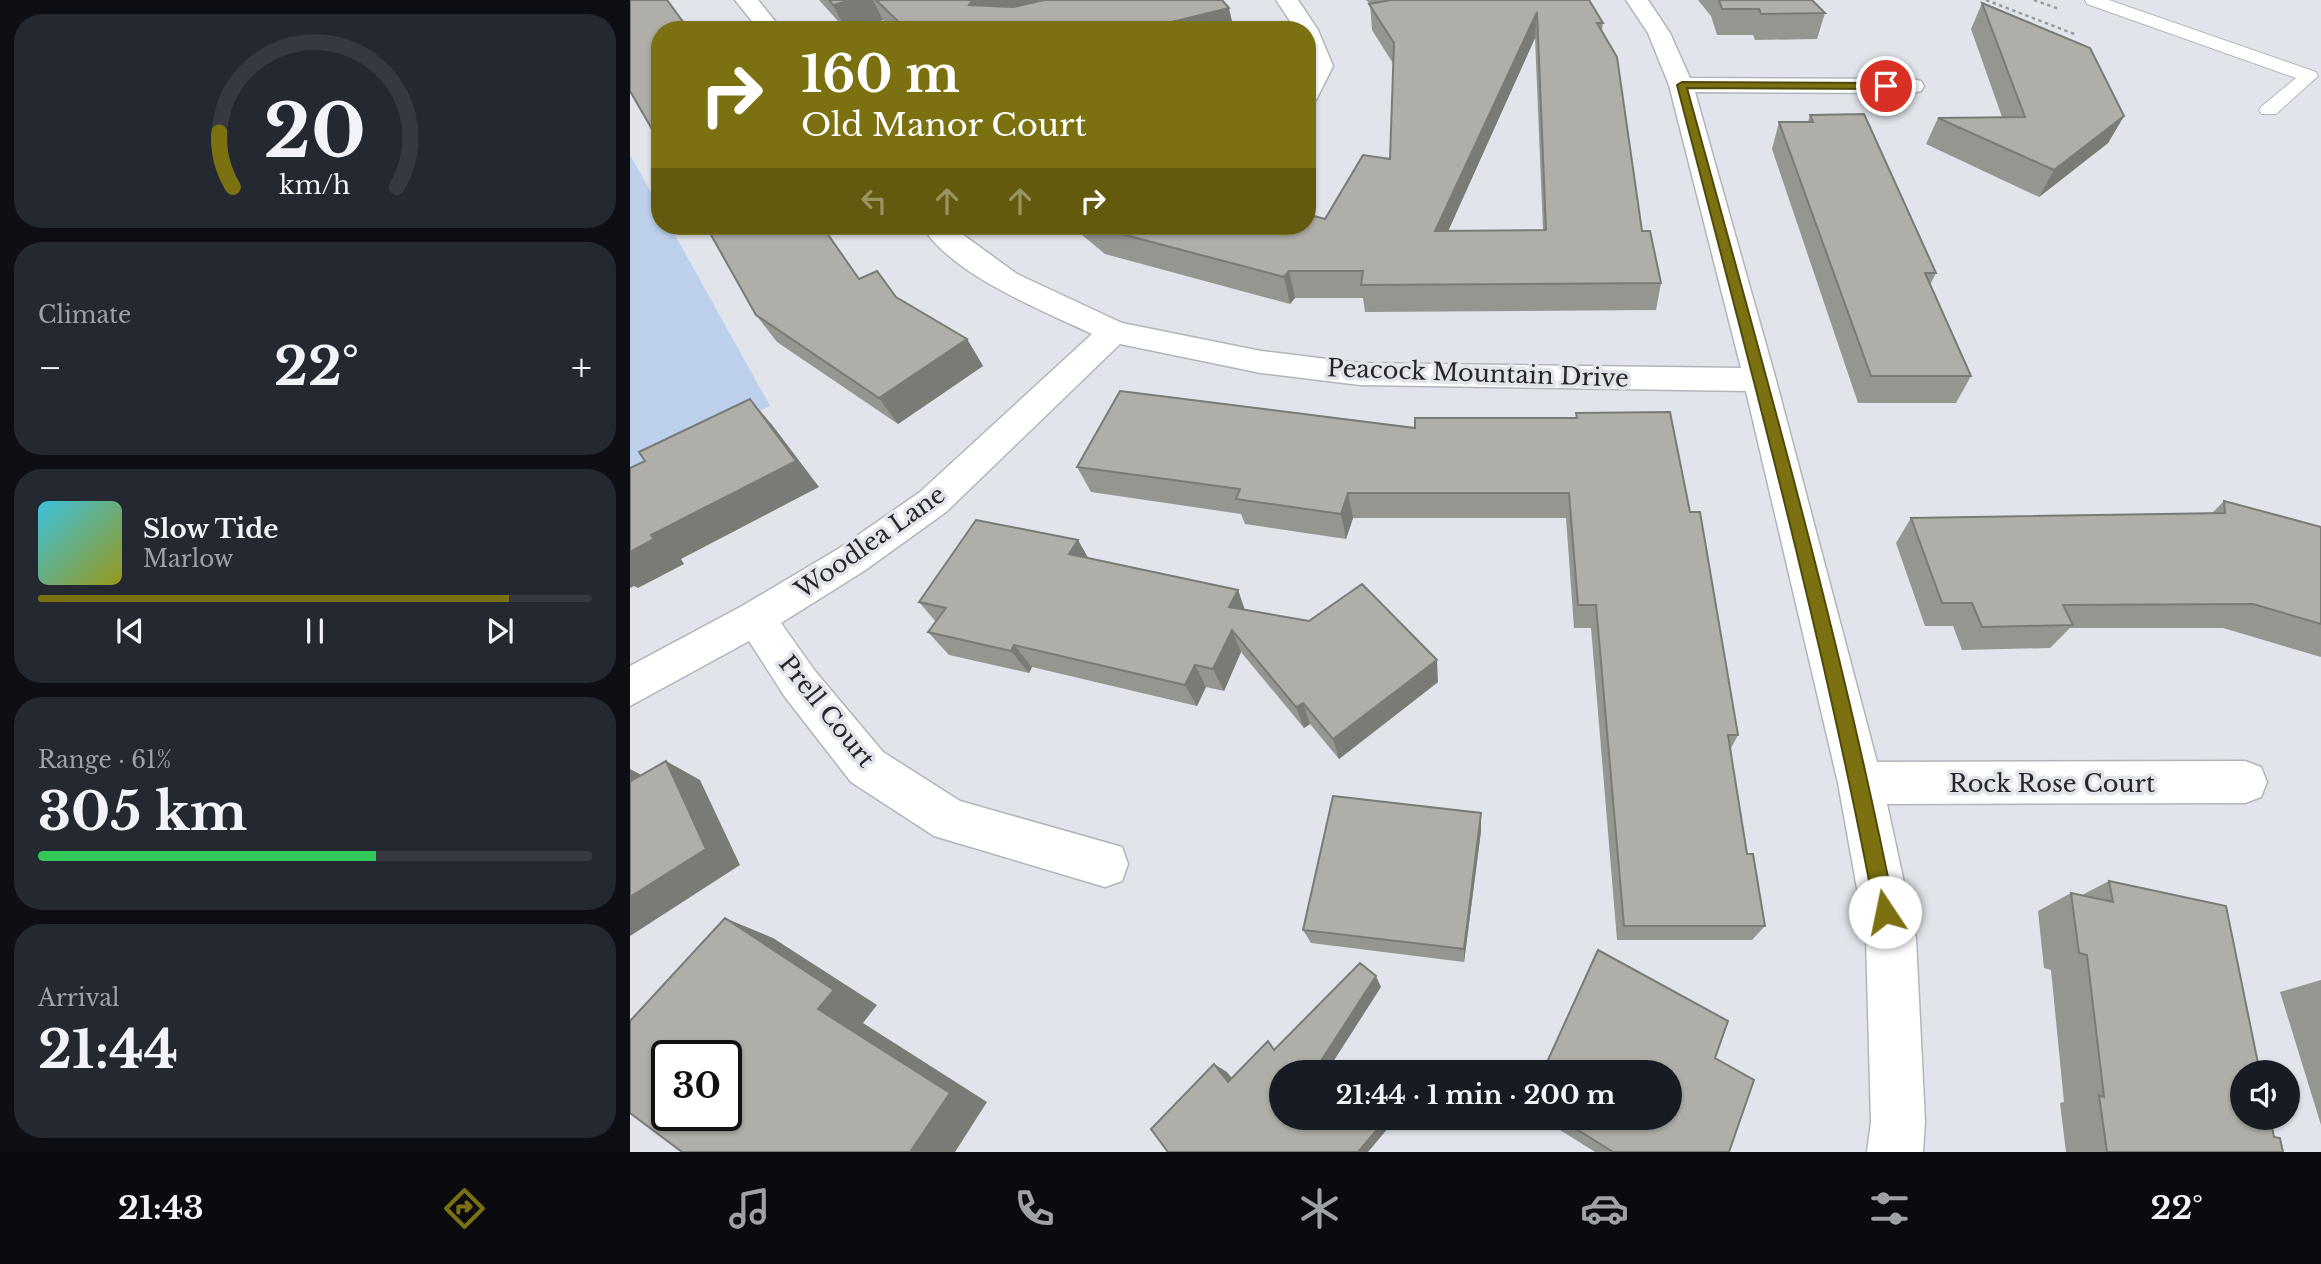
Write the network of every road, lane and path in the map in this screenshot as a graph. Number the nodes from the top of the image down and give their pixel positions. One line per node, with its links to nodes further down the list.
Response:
1 (746, 0): 5 (street)
2 (1287, 0): 6 (street)
3 (1637, 0): 9 (street)
4 (2094, 0): 11 (lane)
5 (764, 21)
6 (1301, 21)
7 (1316, 53): 8 (street)
8 (1316, 76)
9 (1682, 85): 10 (street); 14 (street)
10 (1912, 86)
11 (2269, 110)
12 (944, 235): 13 (street, Peacock Mountain Drive)
13 (1114, 332): 14 (street, Peacock Mountain Drive); 15 (street, Woodlea Lane)
14 (1760, 380): 18 (street)
15 (756, 618): 16 (street, Woodlea Lane); 19 (street, Prell Court)
16 (630, 687)
17 (2245, 782): 18 (street, Rock Rose Court)
18 (1860, 783): 20 (street)
19 (1105, 864)
20 (1895, 1152)

